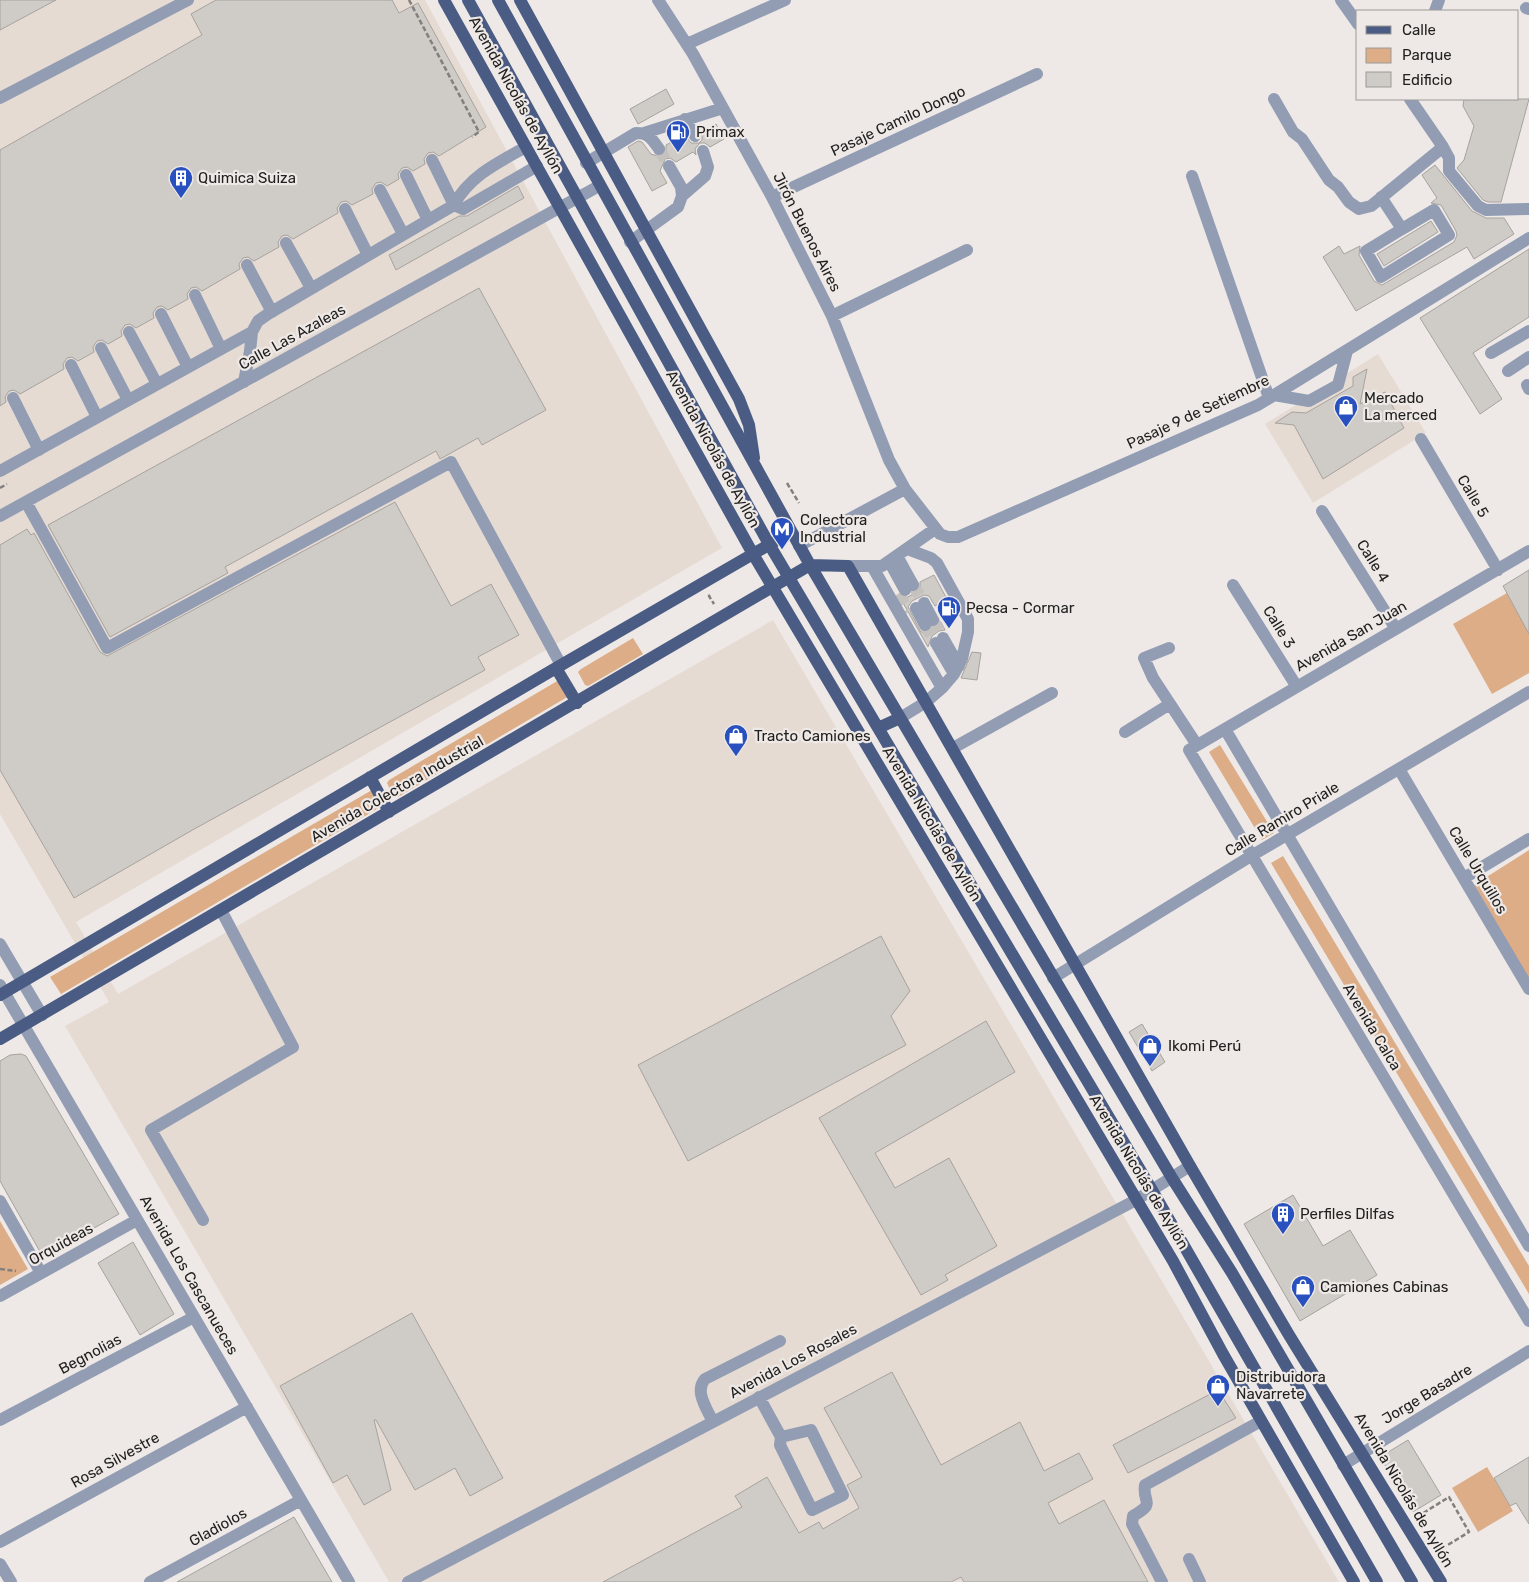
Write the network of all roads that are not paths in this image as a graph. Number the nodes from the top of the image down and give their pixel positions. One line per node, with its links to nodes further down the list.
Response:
1 (188, 0): 12 (street)
2 (444, 0): 19 (main road, Avenida Nicolás de Ayllón)
3 (468, 0): 35 (main road, Avenida Nicolás de Ayllón)
4 (498, 0): 25 (main road, Avenida Nicolás de Ayllón)
5 (520, 0): 23 (main road)
6 (658, 0): 10 (street, Jirón Buenos Aires)
7 (784, 0): 10 (street)
8 (1341, 0): 9 (street)
9 (1356, 21)
10 (687, 44): 15 (street, Jirón Buenos Aires)
11 (1037, 74): 33 (street, Pasaje Camilo Dongo)
12 (0, 98)
13 (1274, 99): 34 (street)
14 (1411, 100): 20 (street)
15 (723, 108): 16 (street); 33 (street, Jirón Buenos Aires)
16 (685, 119): 17 (street); 18 (street)
17 (644, 133): 21 (street); 23 (street)
18 (695, 136)
19 (526, 146): 26 (main road, Avenida Nicolás de Ayllón); 36 (street)
20 (1443, 147): 34 (street); 39 (street)
21 (659, 149)
22 (703, 151): 32 (street)
23 (604, 152): 25 (street); 42 (main road)
24 (432, 160): 36 (street)
25 (586, 163): 30 (main road, Avenida Nicolás de Ayllón)
26 (537, 166): 36 (street); 37 (main road, Avenida Nicolás de Ayllón)
27 (669, 166): 32 (street)
28 (406, 175): 40 (street)
29 (1192, 176): 68 (street)
30 (599, 186): 35 (street, Calle Las Azaleas); 45 (main road, Avenida Nicolás de Ayllón)
31 (380, 190): 43 (street)
32 (682, 196): 42 (street)
33 (772, 197): 54 (street, Jirón Buenos Aires)
34 (1381, 197): 41 (street)
35 (577, 199): 37 (street, Calle Las Azaleas); 82 (main road, Avenida Nicolás de Ayllón)
36 (454, 205): 40 (street)
37 (560, 208): 66 (street, Calle Las Azaleas); 85 (main road, Avenida Nicolás de Ayllón)
38 (345, 209): 48 (street)
39 (1529, 209)
40 (428, 220): 43 (street)
41 (1402, 229): 41 (street)
42 (646, 230): 45 (street); 74 (main road)
43 (403, 234): 48 (street)
44 (1529, 238): 60 (street, Pasaje 9 de Setiembre)
45 (630, 242): 74 (main road, Avenida Nicolás de Ayllón)
46 (286, 243): 50 (street)
47 (967, 250): 54 (street)
48 (368, 255): 50 (street)
49 (247, 265): 52 (street)
50 (311, 288): 52 (street)
51 (195, 295): 59 (street)
52 (272, 312): 57 (street)
53 (161, 314): 64 (street)
54 (832, 316): 76 (street, Jirón Buenos Aires)
55 (1529, 331): 61 (street)
56 (129, 332): 67 (street)
57 (252, 332): 59 (street); 66 (street)
58 (101, 348): 70 (street)
59 (221, 349): 64 (street)
60 (1347, 351): 68 (street, Pasaje 9 de Setiembre); 68 (street)
61 (1491, 353)
62 (1529, 358): 65 (street)
63 (71, 365): 71 (street)
64 (188, 367): 67 (street)
65 (1508, 371)
66 (244, 382): 77 (street, Calle Las Azaleas)
67 (157, 384): 70 (street)
68 (1272, 397): 80 (street, Pasaje 9 de Setiembre)
69 (13, 398): 73 (street)
70 (128, 400): 71 (street)
71 (97, 417): 73 (street)
72 (1420, 439): 89 (street, Calle 5)
73 (39, 450): 75 (street)
74 (755, 466): 81 (main road, Avenida Nicolás de Ayllón)
75 (1, 468)
76 (906, 489): 80 (street); 83 (street)
77 (26, 502): 79 (street, Calle Las Azaleas); 97 (street)
78 (1322, 511): 94 (street, Calle 4)
79 (0, 516)
80 (935, 529): 86 (street)
81 (791, 532): 82 (main road, Avenida Colectora Industrial); 83 (main road, Avenida Nicolás de Ayllón)
82 (769, 544): 85 (main road, Avenida Colectora Industrial); 90 (main road, Avenida Nicolás de Ayllón)
83 (799, 546): 87 (main road, Avenida Nicolás de Ayllón)
84 (1529, 551): 89 (street, Avenida San Juan)
85 (753, 554): 92 (main road, Avenida Nicolás de Ayllón); 97 (main road, Avenida Colectora Industrial)
86 (889, 560): 86 (street); 88 (street); 98 (street); 98 (street)
87 (810, 565): 88 (main road); 90 (main road, Avenida Colectora Industrial); 105 (main road, Avenida Nicolás de Ayllón)
88 (848, 566): 102 (main road, Avenida Nicolás de Ayllón)
89 (1498, 570): 94 (street, Avenida San Juan)
90 (788, 577): 92 (main road, Avenida Colectora Industrial); 106 (main road, Avenida Nicolás de Ayllón)
91 (1233, 585): 99 (street, Calle 3)
92 (772, 587): 103 (main road, Avenida Colectora Industrial); 131 (main road, Avenida Nicolás de Ayllón)
93 (916, 608): 93 (street)
94 (1396, 629): 99 (street, Avenida San Juan)
95 (936, 643): 98 (street)
96 (1169, 648): 104 (street, Avenida Calca)
97 (558, 666): 103 (main road); 112 (main road, Avenida Colectora Industrial)
98 (951, 677): 102 (street)
99 (1297, 687): 107 (street, Avenida San Juan)
100 (1052, 692): 110 (street)
101 (1529, 692): 111 (street, Calle Ramiro Priale)
102 (926, 702): 105 (street); 110 (main road, Avenida Nicolás de Ayllón)
103 (577, 703): 113 (main road, Avenida Colectora Industrial)
104 (1170, 704): 108 (street); 109 (street, Avenida Calca)
105 (900, 718): 106 (main road); 121 (main road, Avenida Nicolás de Ayllón)
106 (878, 728): 130 (main road, Avenida Nicolás de Ayllón)
107 (1225, 728): 109 (street, Avenida San Juan); 114 (street, Avenida Calca)
108 (1125, 732)
109 (1193, 747): 116 (street, Avenida Calca)
110 (953, 748): 120 (main road, Avenida Nicolás de Ayllón)
111 (1399, 769): 114 (street, Calle Ramiro Priale); 117 (street, Calle Urquillos)
112 (370, 777): 113 (main road); 122 (main road, Avenida Colectora Industrial)
113 (389, 812): 118 (main road, Avenida Colectora Industrial)
114 (1287, 835): 116 (street, Calle Ramiro Priale); 135 (street, Avenida Calca)
115 (1529, 840): 117 (street)
116 (1251, 856): 120 (street, Calle Ramiro Priale); 142 (street, Avenida Calca)
117 (1464, 878): 123 (street, Calle Urquillos)
118 (221, 910): 125 (main road, Avenida Colectora Industrial); 134 (street)
119 (0, 944): 122 (street)
120 (1077, 964): 121 (street, Calle Ramiro Priale); 128 (main road, Avenida Nicolás de Ayllón)
121 (1053, 978): 129 (main road, Avenida Nicolás de Ayllón)
122 (22, 982): 124 (main road, Avenida Colectora Industrial); 125 (street)
123 (1529, 989)
124 (1, 991): 126 (street, Avenida Los Cascanueces)
125 (42, 1014): 126 (main road, Avenida Colectora Industrial)
126 (24, 1025): 127 (main road, Avenida Colectora Industrial); 133 (street, Avenida Los Cascanueces)
127 (0, 1039)
128 (1190, 1166): 129 (street, Avenida Los Rosales); 143 (main road, Avenida Nicolás de Ayllón)
129 (1172, 1178): 130 (street, Avenida Los Rosales); 138 (main road, Avenida Nicolás de Ayllón)
130 (1152, 1190): 131 (street, Avenida Los Rosales); 139 (main road, Avenida Nicolás de Ayllón)
131 (1136, 1200): 136 (main road, Avenida Nicolás de Ayllón); 146 (street, Avenida Los Rosales)
132 (0, 1201): 137 (street)
133 (138, 1220): 137 (street, Orquideas); 141 (street, Avenida Los Cascanueces)
134 (202, 1220)
135 (1529, 1246)
136 (1172, 1261): 139 (main road); 149 (main road, Avenida Nicolás de Ayllón)
137 (41, 1273): 140 (street, Orquideas)
138 (1232, 1273): 143 (main road); 153 (main road, Avenida Nicolás de Ayllón)
139 (1210, 1291): 165 (main road, Avenida Nicolás de Ayllón)
140 (0, 1296)
141 (194, 1317): 147 (street, Avenida Los Cascanueces); 148 (street, Begnolias)
142 (1529, 1321)
143 (1289, 1335): 152 (main road, Avenida Nicolás de Ayllón)
144 (780, 1341): 150 (street)
145 (1529, 1351): 152 (street, Jorge Basadre)
146 (759, 1397): 150 (street, Avenida Los Rosales); 151 (street)
147 (247, 1407): 154 (street, Avenida Los Cascanueces); 155 (street, Rosa Silvestre)
148 (0, 1420)
149 (1261, 1421): 162 (street); 164 (main road, Avenida Nicolás de Ayllón)
150 (713, 1422): 161 (street, Avenida Los Rosales)
151 (780, 1437): 151 (street)
152 (1362, 1453): 153 (street, Jorge Basadre); 167 (main road, Avenida Nicolás de Ayllón)
153 (1342, 1465): 166 (main road, Avenida Nicolás de Ayllón)
154 (301, 1500): 159 (street, Gladiolos); 160 (street, Avenida Los Cascanueces)
155 (0, 1542)
156 (1189, 1559): 163 (street)
157 (0, 1564): 158 (street)
158 (11, 1582)
159 (150, 1582)
160 (349, 1582)
161 (408, 1582)
162 (1162, 1582)
163 (1200, 1582)
164 (1354, 1582)
165 (1378, 1582)
166 (1412, 1582)
167 (1441, 1582)

